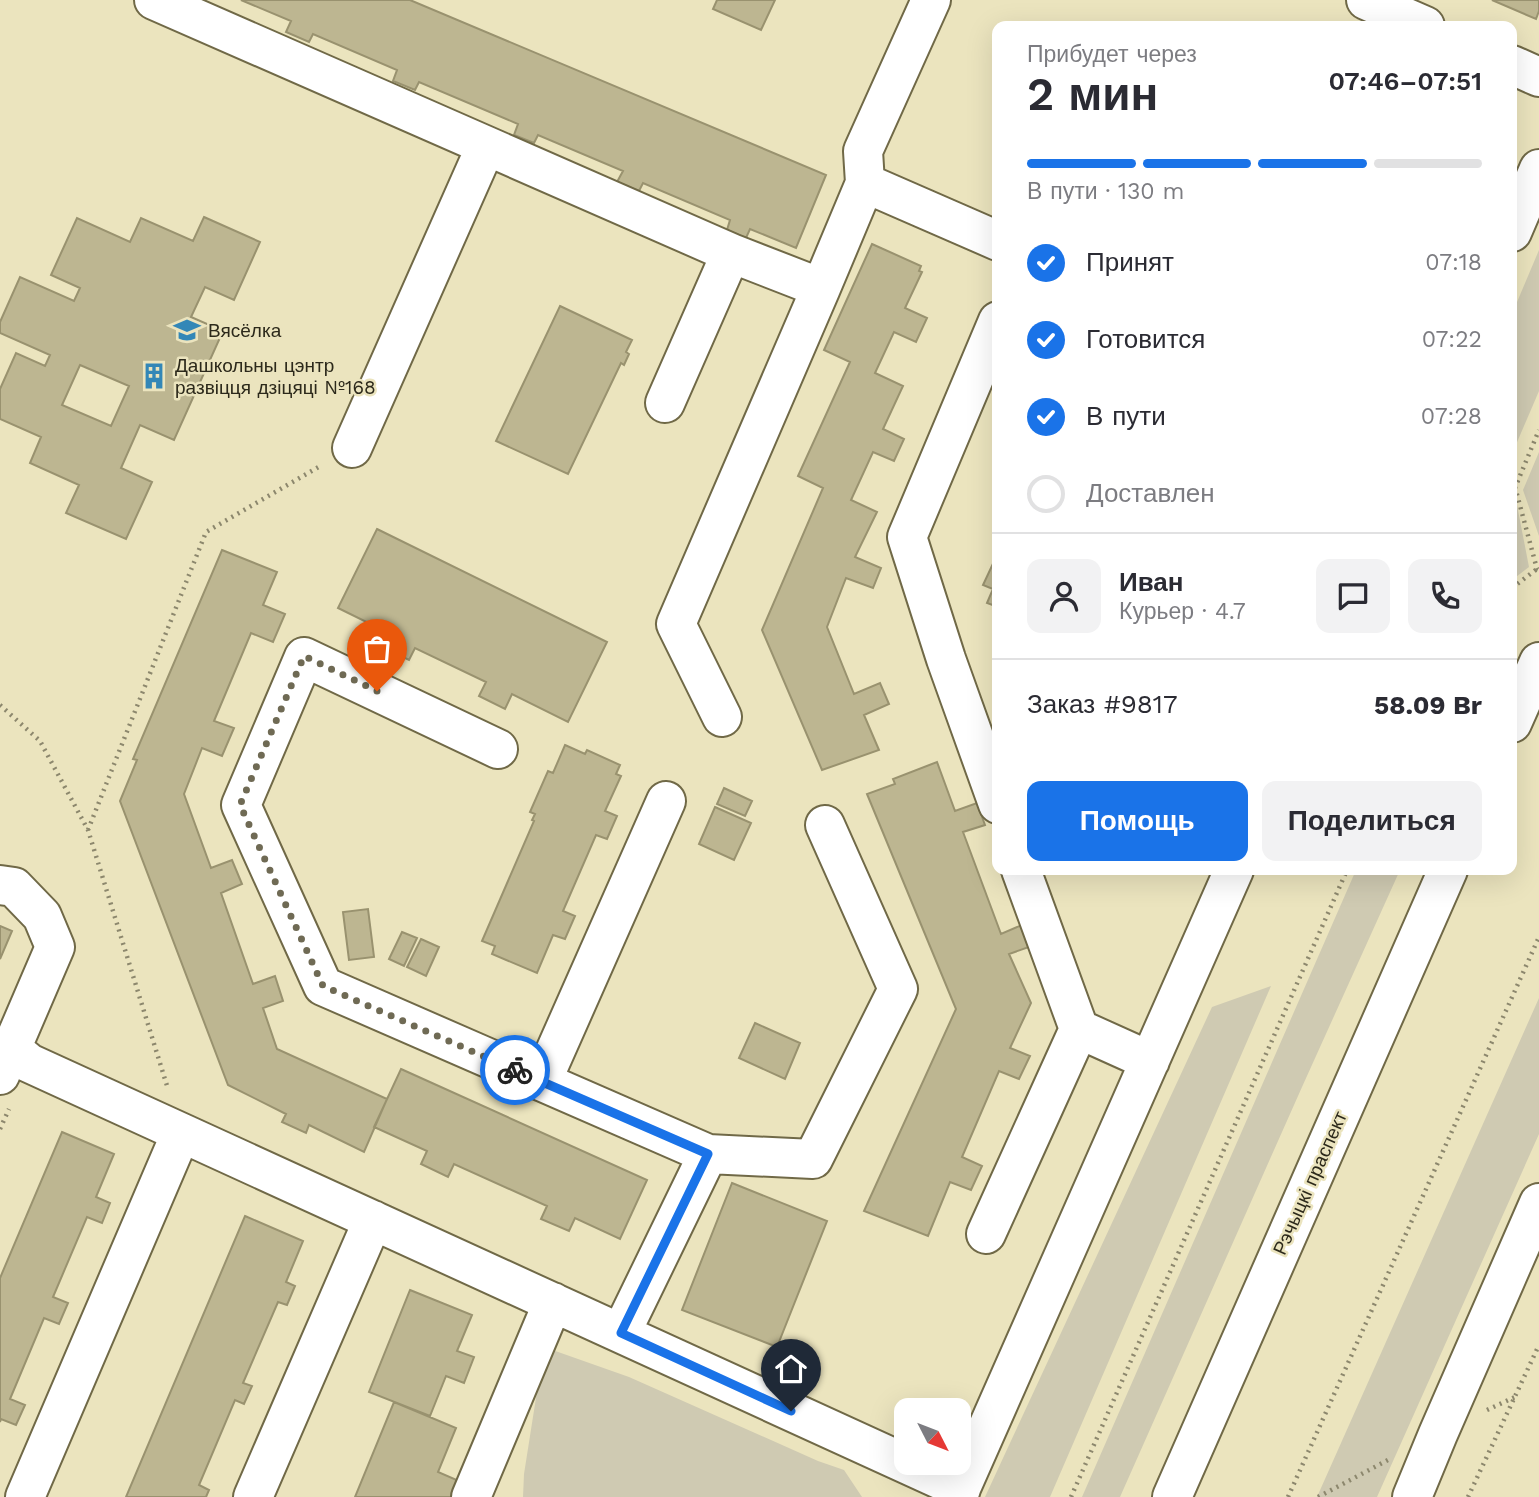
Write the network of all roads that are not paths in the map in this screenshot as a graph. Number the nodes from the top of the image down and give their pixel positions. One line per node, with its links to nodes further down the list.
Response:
1 (154, 0): 7 (main road)
2 (931, 0): 9 (main road)
3 (1366, 0): 4 (main road)
4 (1414, 21)
5 (1517, 67): 6 (main road)
6 (1539, 76)
7 (486, 146): 12 (main road); 16 (main road)
8 (1539, 169): 10 (main road)
9 (865, 183): 11 (main road); 13 (main road)
10 (1517, 220)
11 (992, 238)
12 (731, 253): 13 (main road); 15 (main road)
13 (821, 288): 19 (main road)
14 (992, 335): 21 (main road)
15 (665, 403)
16 (352, 448)
17 (1539, 662): 18 (main road)
18 (1517, 712)
19 (722, 718)
20 (498, 749): 31 (main road)
21 (992, 787)
22 (666, 801): 31 (main road)
23 (825, 825): 33 (main road)
24 (1023, 875): 28 (main road)
25 (1232, 875): 29 (main road)
26 (1446, 875): 43 (main road, Рэчыцкі праспект)
27 (0, 885): 30 (main road)
28 (1079, 1029): 29 (main road); 36 (main road)
29 (1150, 1061): 39 (main road)
30 (6, 1062): 32 (main road)
31 (541, 1081): 33 (main road)
32 (181, 1133): 35 (main road); 40 (main road)
33 (708, 1154): 38 (main road)
34 (1539, 1203): 44 (main road)
35 (373, 1220): 37 (main road); 41 (main road)
36 (986, 1234)
37 (553, 1303): 38 (main road); 42 (main road)
38 (621, 1333): 39 (main road)
39 (959, 1493)
40 (25, 1497)
41 (253, 1497)
42 (471, 1497)
43 (1172, 1497)
44 (1412, 1497)

